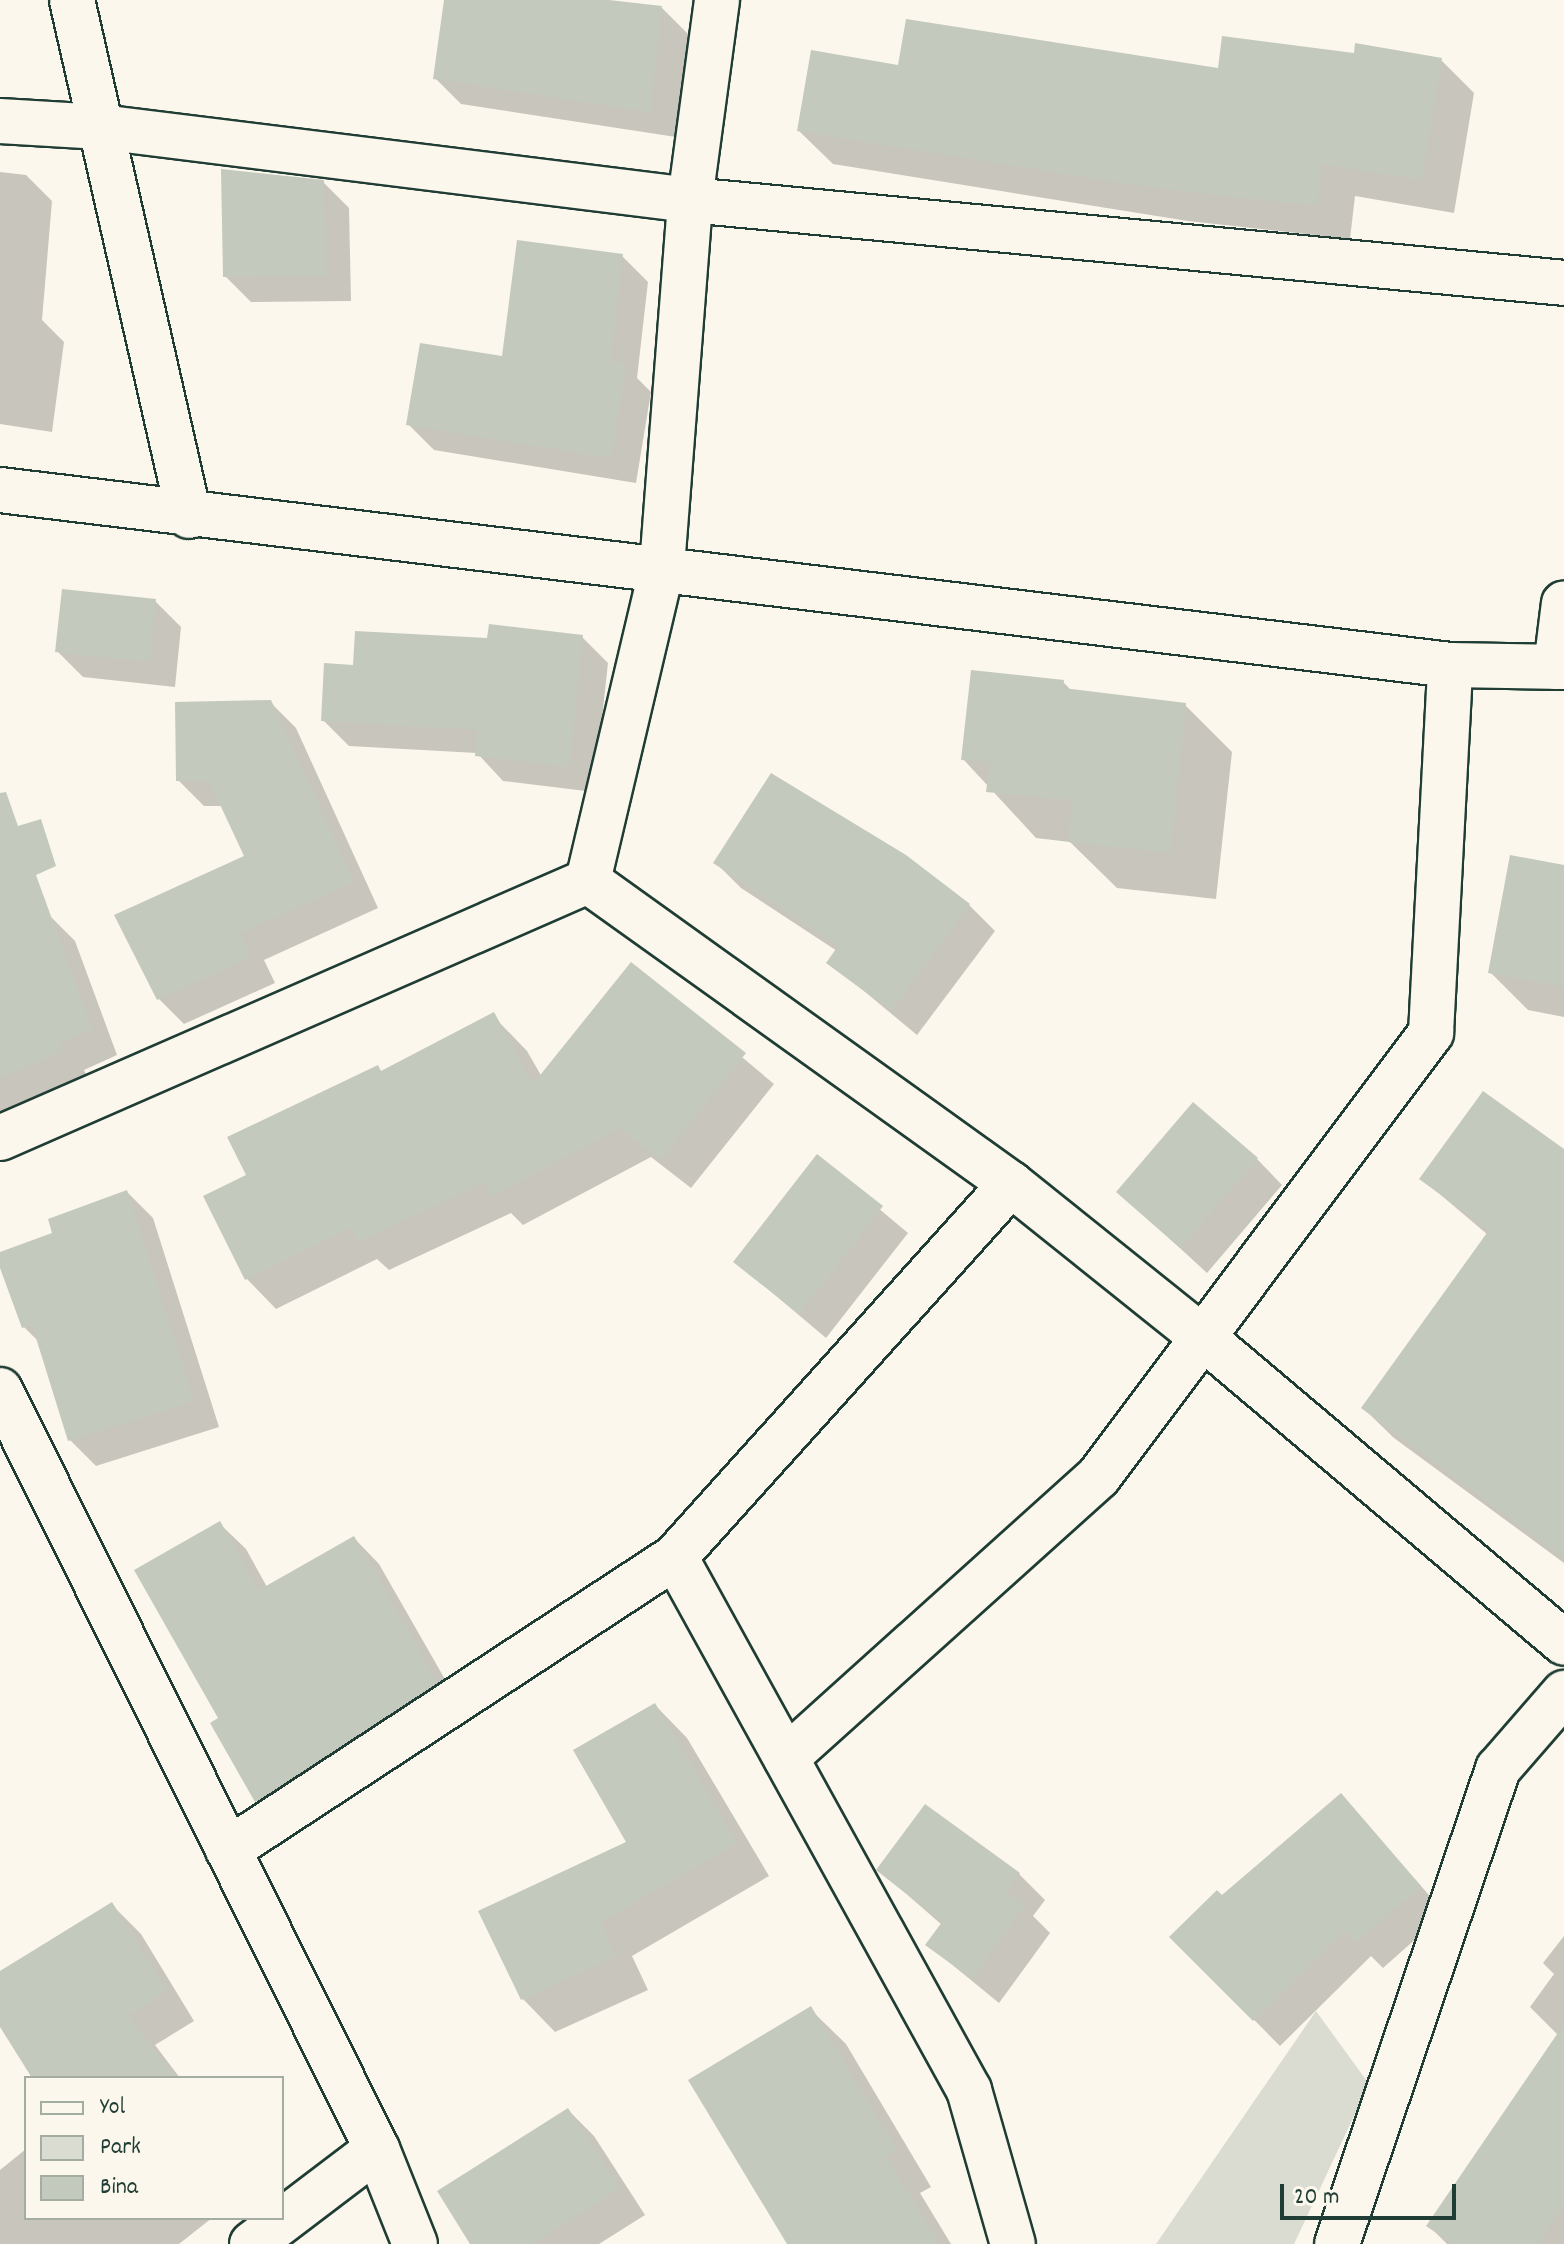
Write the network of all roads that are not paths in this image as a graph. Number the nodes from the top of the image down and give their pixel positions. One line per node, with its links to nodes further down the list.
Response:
1 (72, 0): 4 (street)
2 (717, 0): 5 (street)
3 (0, 121): 4 (street)
4 (101, 127): 5 (street); 8 (street)
5 (690, 200): 6 (street); 9 (street)
6 (1564, 283)
7 (0, 490): 8 (street)
8 (189, 516): 9 (street)
9 (662, 567): 11 (street); 13 (street)
10 (1564, 603): 12 (street)
11 (1450, 665): 12 (street); 16 (street)
12 (1560, 667)
13 (588, 881): 14 (street); 15 (street)
14 (0, 1138)
15 (1011, 1184): 16 (street); 18 (street)
16 (1206, 1340): 19 (street); 21 (street)
17 (0, 1390): 22 (street)
18 (675, 1557): 21 (street); 22 (street)
19 (1564, 1643)
20 (1564, 1693): 29 (street)
21 (786, 1758): 28 (street)
22 (228, 1850): 23 (street)
23 (377, 2149): 25 (street); 27 (street)
24 (284, 2220): 26 (street)
25 (284, 2220)
26 (252, 2244)
27 (415, 2244)
28 (1013, 2244)
29 (1337, 2244)

